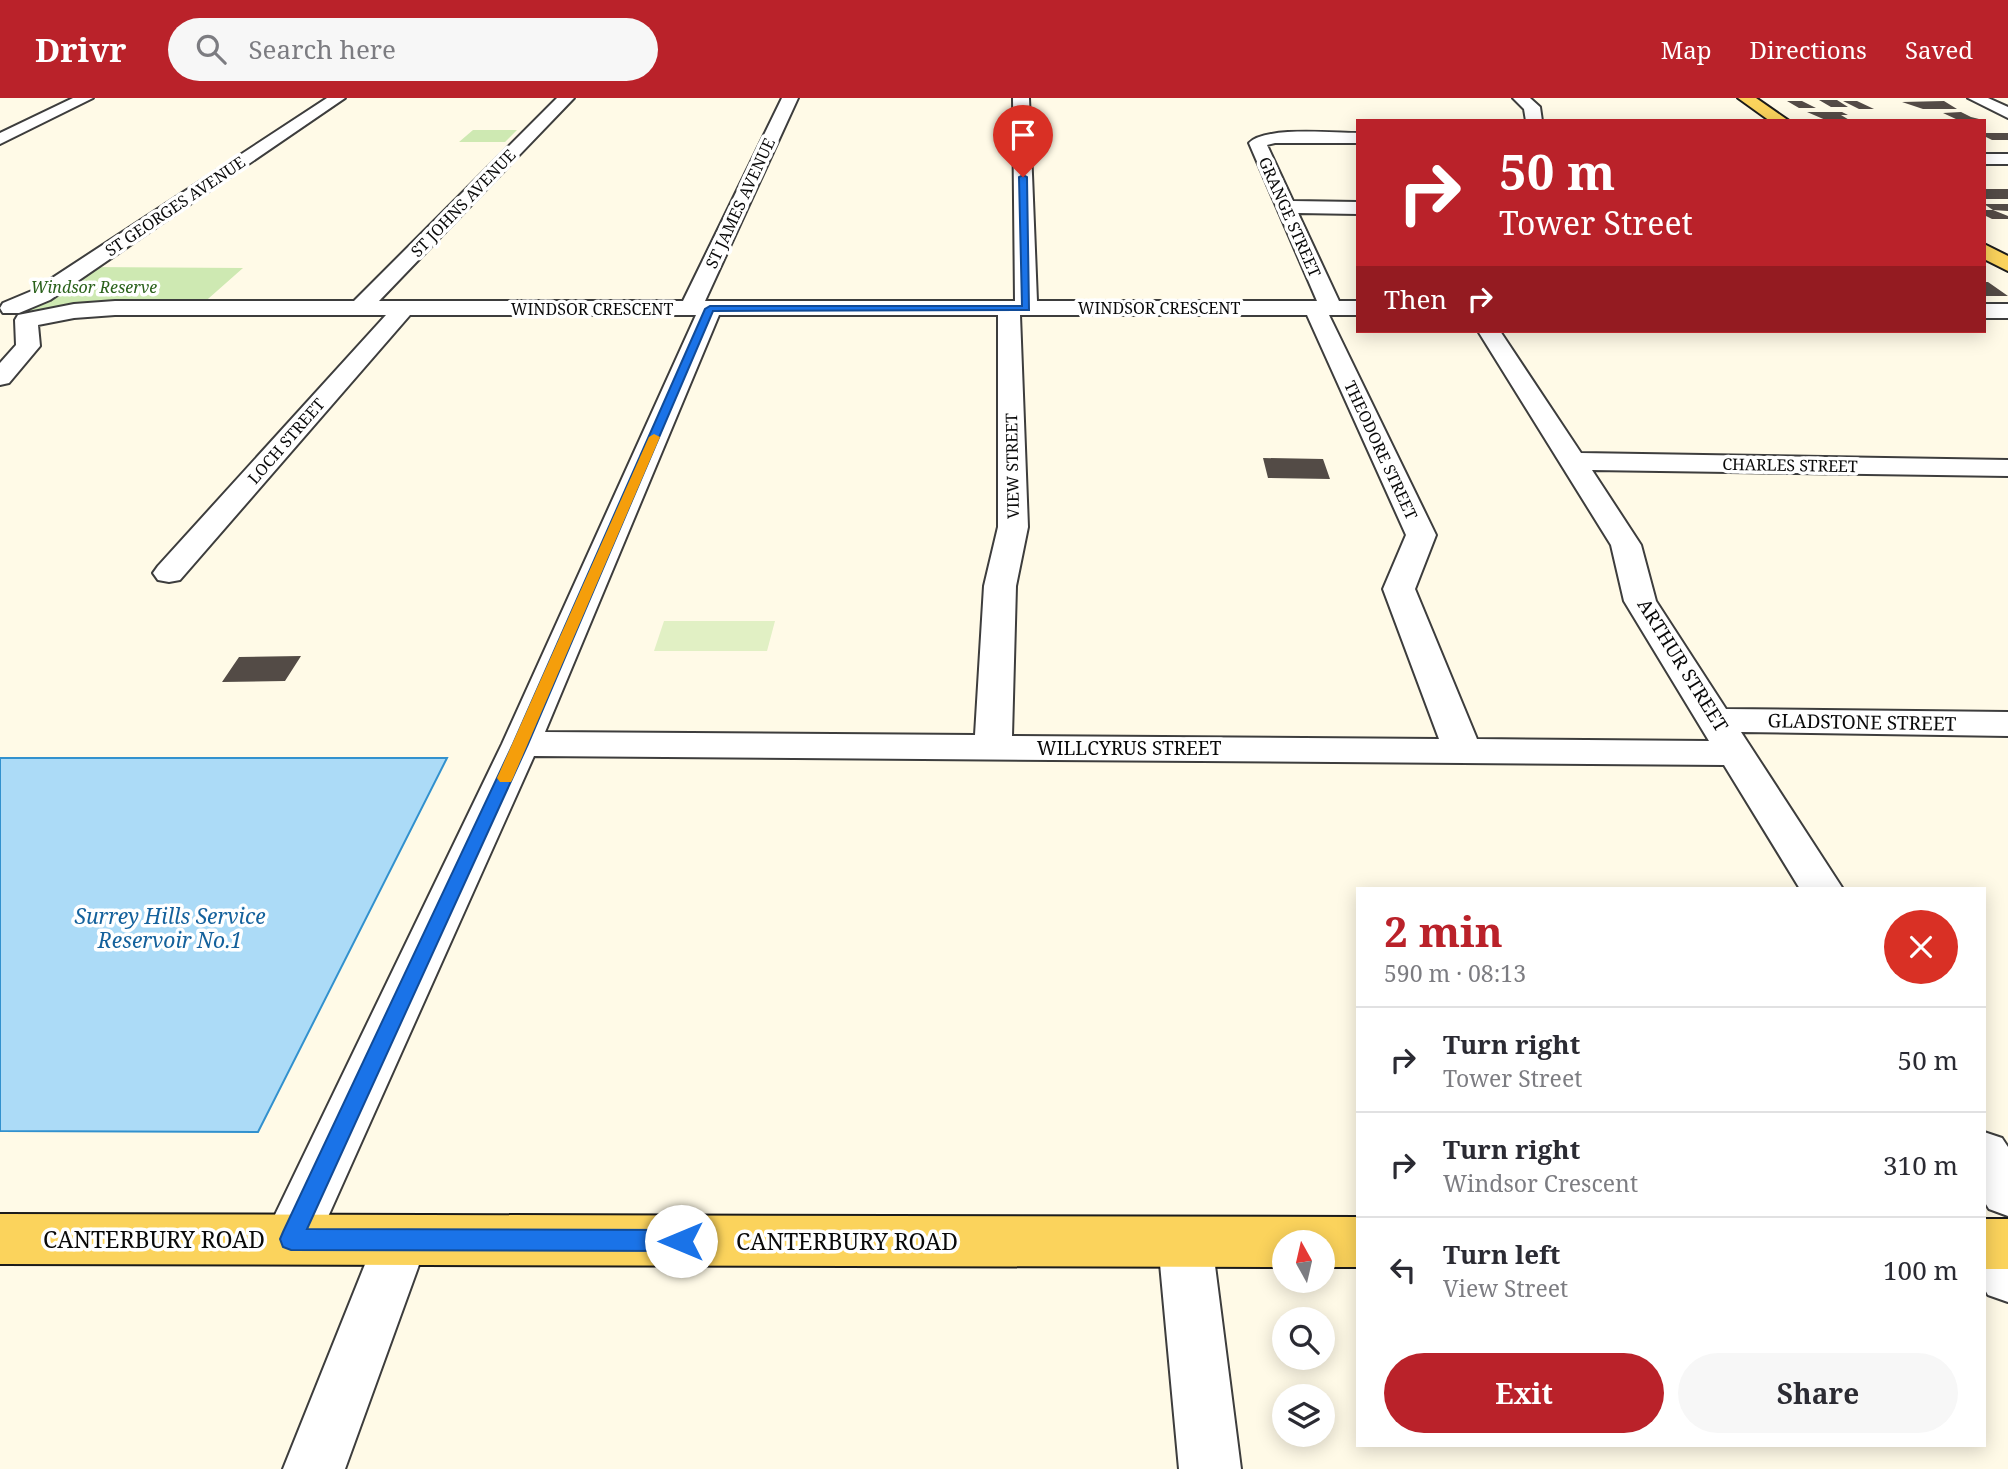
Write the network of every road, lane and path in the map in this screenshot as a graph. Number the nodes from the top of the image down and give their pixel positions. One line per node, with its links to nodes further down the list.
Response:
1 (85, 98): 13 (street)
2 (337, 98): 26 (street, ST GEORGES AVENUE)
3 (566, 98): 22 (street, ST JOHNS AVENUE)
4 (790, 98): 24 (street, ST JAMES AVENUE)
5 (1021, 98): 25 (street, VIEW STREET)
6 (1521, 98): 10 (street)
7 (1746, 98): 11 (main road)
8 (1976, 98): 9 (street)
9 (2008, 113)
10 (1534, 119)
11 (1778, 119)
12 (1356, 138): 16 (street, GRANGE STREET)
13 (0, 139)
14 (1986, 159): 15 (street)
15 (2008, 159)
16 (1285, 207): 17 (street); 20 (street, GRANGE STREET)
17 (1356, 208)
18 (1986, 251): 19 (main road)
19 (2008, 265)
20 (1323, 308): 21 (street, WINDSOR CRESCENT); 25 (street, WINDSOR CRESCENT); 38 (street, THEODORE STREET)
21 (1356, 308)
22 (360, 309): 23 (street, WINDSOR CRESCENT); 26 (street, WINDSOR CRESCENT)
23 (403, 309): 24 (street, WINDSOR CRESCENT); 33 (street, LOCH STREET)
24 (701, 309): 25 (street, WINDSOR CRESCENT); 36 (street, ST JAMES AVENUE)
25 (1018, 309): 37 (street, VIEW STREET)
26 (12, 310): 30 (street)
27 (1986, 311): 28 (street)
28 (2008, 311)
29 (1490, 333): 31 (street, ARTHUR STREET)
30 (0, 378)
31 (1572, 461): 32 (street, CHARLES STREET); 34 (street, ARTHUR STREET)
32 (2008, 468)
33 (169, 573)
34 (1716, 720): 35 (street, GLADSTONE STREET); 39 (street, ARTHUR STREET)
35 (2008, 724)
36 (521, 744): 37 (street, WILLCYRUS STREET); 44 (street, ST JAMES AVENUE)
37 (993, 747): 38 (street, WILLCYRUS STREET)
38 (1462, 749): 39 (street, WILLCYRUS STREET)
39 (1738, 753): 40 (street, ARTHUR STREET)
40 (1821, 887)
41 (1986, 1157): 42 (street)
42 (2008, 1192)
43 (0, 1238): 44 (main road, CANTERBURY ROAD)
44 (291, 1239): 45 (main road, CANTERBURY ROAD)
45 (401, 1240): 46 (main road, CANTERBURY ROAD); 48 (street)
46 (1185, 1242): 47 (main road, CANTERBURY ROAD); 49 (street)
47 (1356, 1242)
48 (314, 1469)
49 (1210, 1469)

